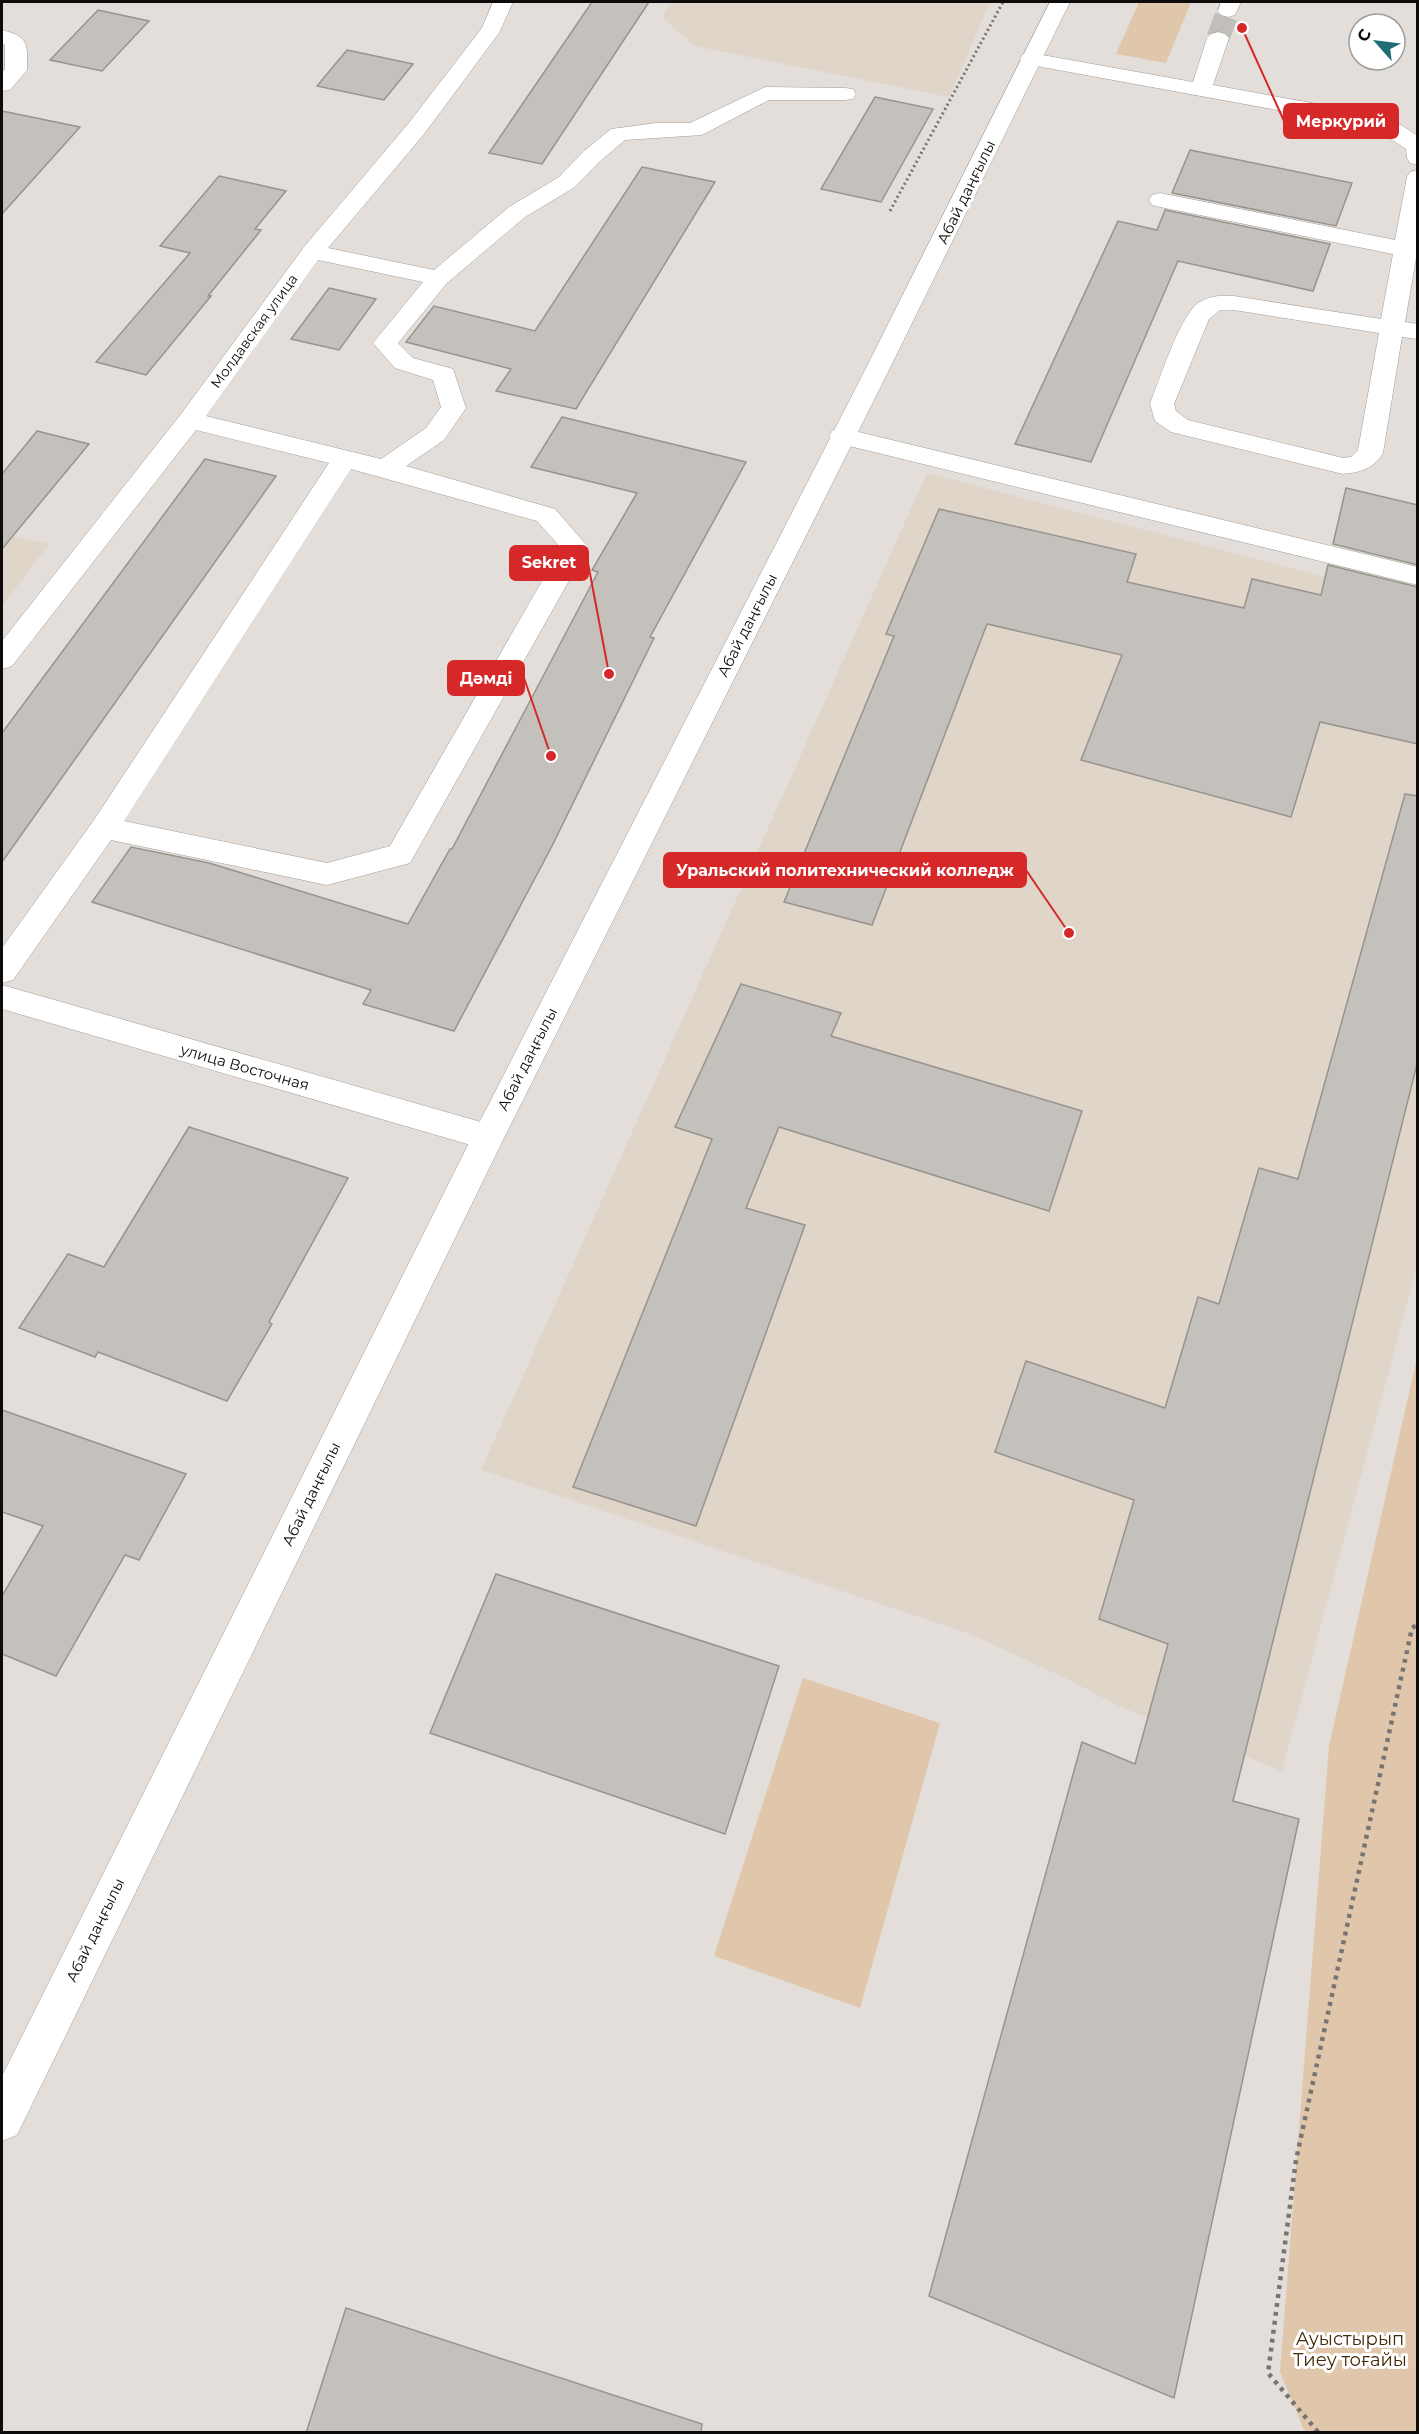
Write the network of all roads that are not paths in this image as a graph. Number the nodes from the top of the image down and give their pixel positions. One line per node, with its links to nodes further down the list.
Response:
1 (503, 2): 13 (street, Молдавская улица)
2 (1060, 2): 5 (street, Абай даңғылы)
3 (2, 36): 6 (street)
4 (1218, 38): 7 (street)
5 (1031, 59): 7 (street); 18 (street, Абай даңғылы)
6 (2, 85)
7 (1201, 89): 9 (street)
8 (845, 94): 14 (street)
9 (1418, 159)
10 (1418, 177): 12 (street)
11 (1160, 200): 12 (street)
12 (1404, 249): 15 (street)
13 (312, 252): 14 (street); 17 (street, Молдавская улица)
14 (439, 278): 20 (street)
15 (1390, 327): 15 (street); 16 (street)
16 (1418, 332)
17 (190, 420): 19 (street); 22 (street, Молдавская улица)
18 (842, 436): 21 (street); 26 (street, Абай даңғылы)
19 (345, 459): 20 (street); 23 (street)
20 (385, 468): 23 (street)
21 (1418, 576)
22 (2, 659)
23 (104, 828): 24 (street)
24 (2, 971)
25 (2, 997): 26 (street, улица Восточная)
26 (488, 1137): 27 (street, Абай даңғылы)
27 (2, 2120)

